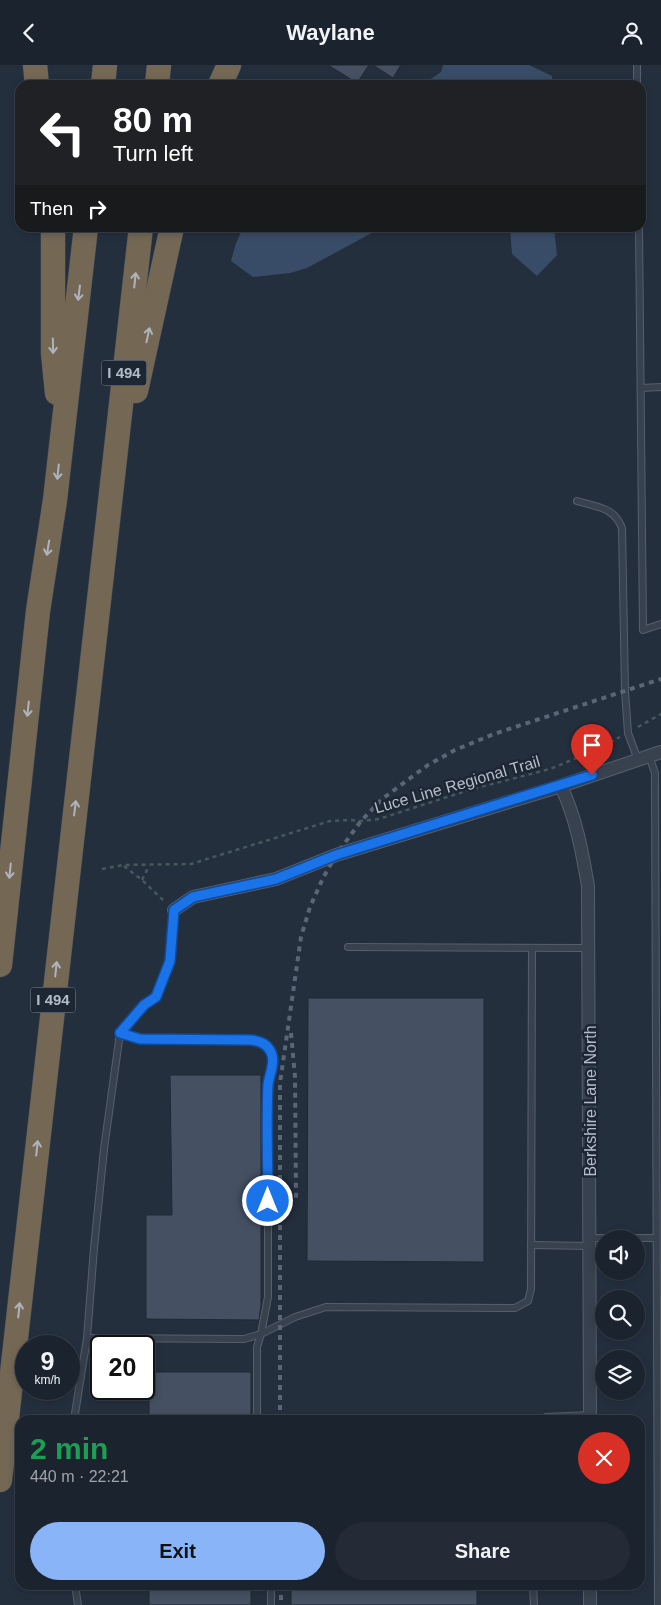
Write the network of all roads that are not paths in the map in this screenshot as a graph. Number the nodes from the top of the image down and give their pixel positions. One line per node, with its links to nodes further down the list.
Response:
1 (35, 65): 6 (highway)
2 (105, 65): 7 (highway)
3 (159, 65): 8 (highway)
4 (229, 65): 9 (highway)
5 (637, 65): 10 (lane)
6 (36, 80)
7 (103, 80)
8 (158, 80)
9 (222, 80)
10 (638, 80)
11 (53, 232): 18 (highway, one-way to 18)
12 (85, 232): 18 (highway, one-way to 18)
13 (140, 232): 20 (highway, I 494, one-way to 13)
14 (171, 232): 20 (highway, one-way to 14)
15 (639, 232): 16 (lane)
16 (641, 387): 17 (lane); 21 (lane)
17 (661, 387)
18 (62, 443): 28 (highway, one-way to 28)
19 (577, 501): 22 (lane)
20 (108, 519): 38 (highway, I 494, one-way to 20)
21 (661, 624)
22 (649, 756): 23 (street); 30 (lane)
23 (561, 786): 24 (street); 27 (street, Berkshire Lane North)
24 (174, 910): 29 (lane)
25 (348, 947): 26 (lane)
26 (532, 948): 27 (lane); 32 (lane)
27 (590, 948): 31 (street, Berkshire Lane North)
28 (0, 965)
29 (120, 1033): 33 (lane); 34 (lane)
30 (656, 1238): 31 (lane); 47 (lane)
31 (590, 1242): 32 (lane); 37 (street, Berkshire Lane North)
32 (531, 1245): 33 (lane)
33 (261, 1334): 34 (lane); 36 (lane)
34 (87, 1338): 35 (lane)
35 (75, 1415)
36 (257, 1415)
37 (590, 1415)
38 (0, 1480)
39 (76, 1590): 43 (lane)
40 (270, 1590): 44 (lane)
41 (534, 1590): 45 (lane)
42 (590, 1590): 46 (street)
43 (78, 1605)
44 (270, 1605)
45 (534, 1605)
46 (590, 1605)
47 (658, 1605)

